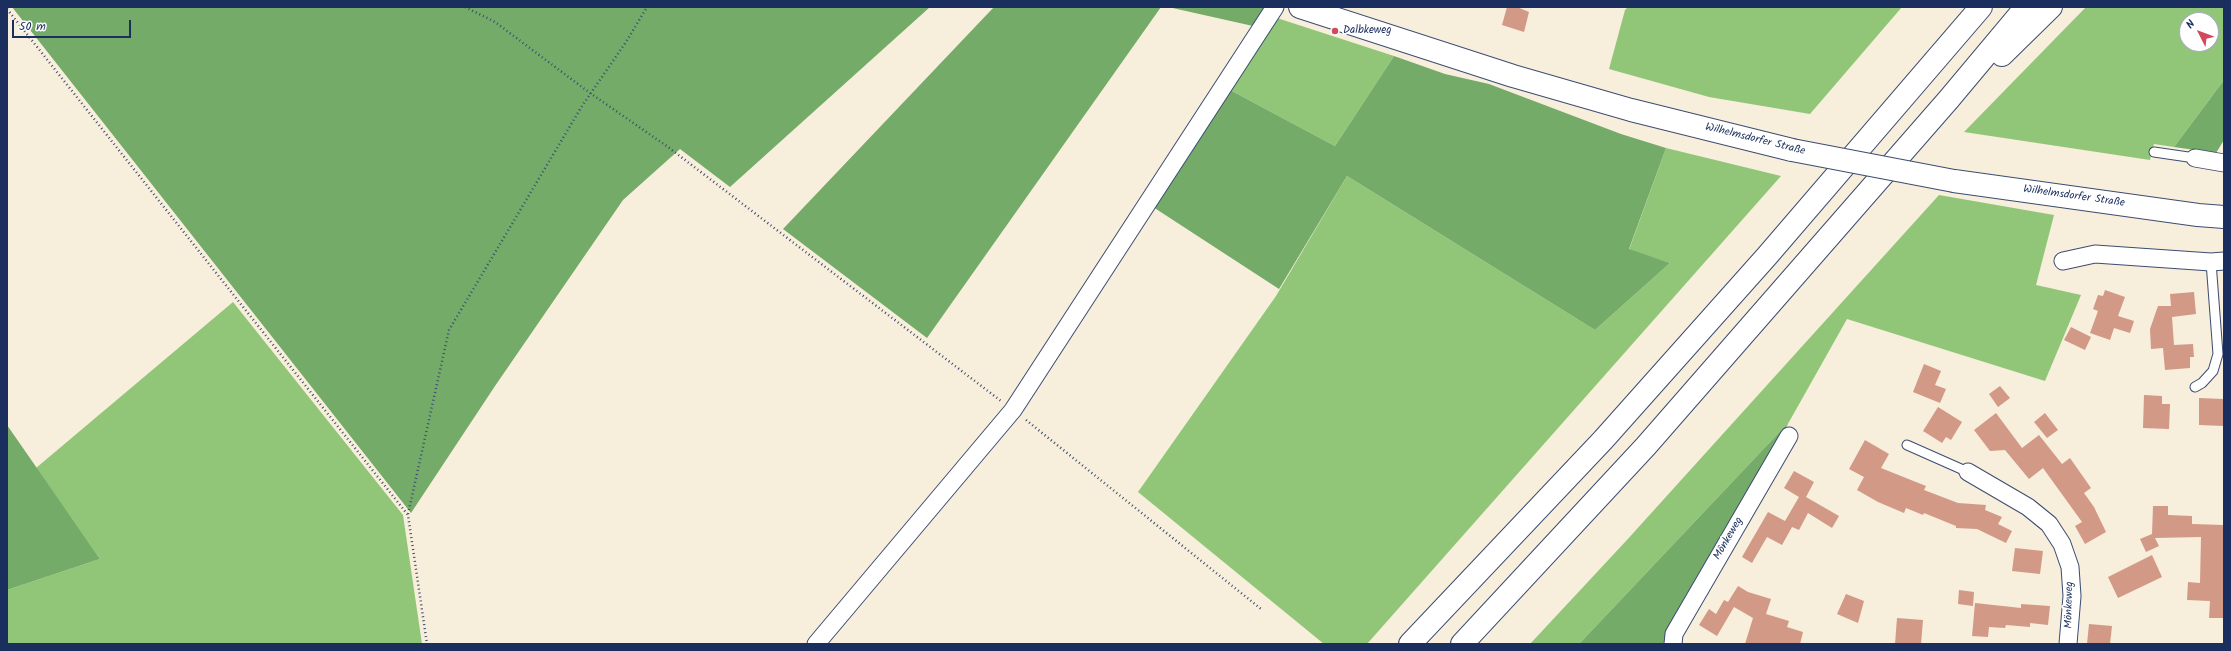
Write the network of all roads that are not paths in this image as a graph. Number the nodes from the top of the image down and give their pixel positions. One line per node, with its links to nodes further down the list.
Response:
1 (1275, 7): 17 (street)
2 (1300, 7): 10 (main road, Wilhelmsdorfer Straße, bridge)
3 (1981, 7): 18 (main road)
4 (2026, 7): 6 (main road)
5 (2051, 7): 6 (main road)
6 (1948, 99): 19 (main road)
7 (2154, 152): 8 (lane)
8 (2195, 158): 9 (street)
9 (2224, 163)
10 (2224, 216)
11 (2063, 261): 12 (street)
12 (2217, 261): 13 (lane)
13 (2195, 386)
14 (1789, 436): 20 (street, Mönkeweg)
15 (1908, 445): 16 (lane)
16 (1968, 472): 21 (street, Mönkeweg)
17 (816, 644)
18 (1410, 644)
19 (1462, 644)
20 (1673, 644)
21 (2068, 644)

